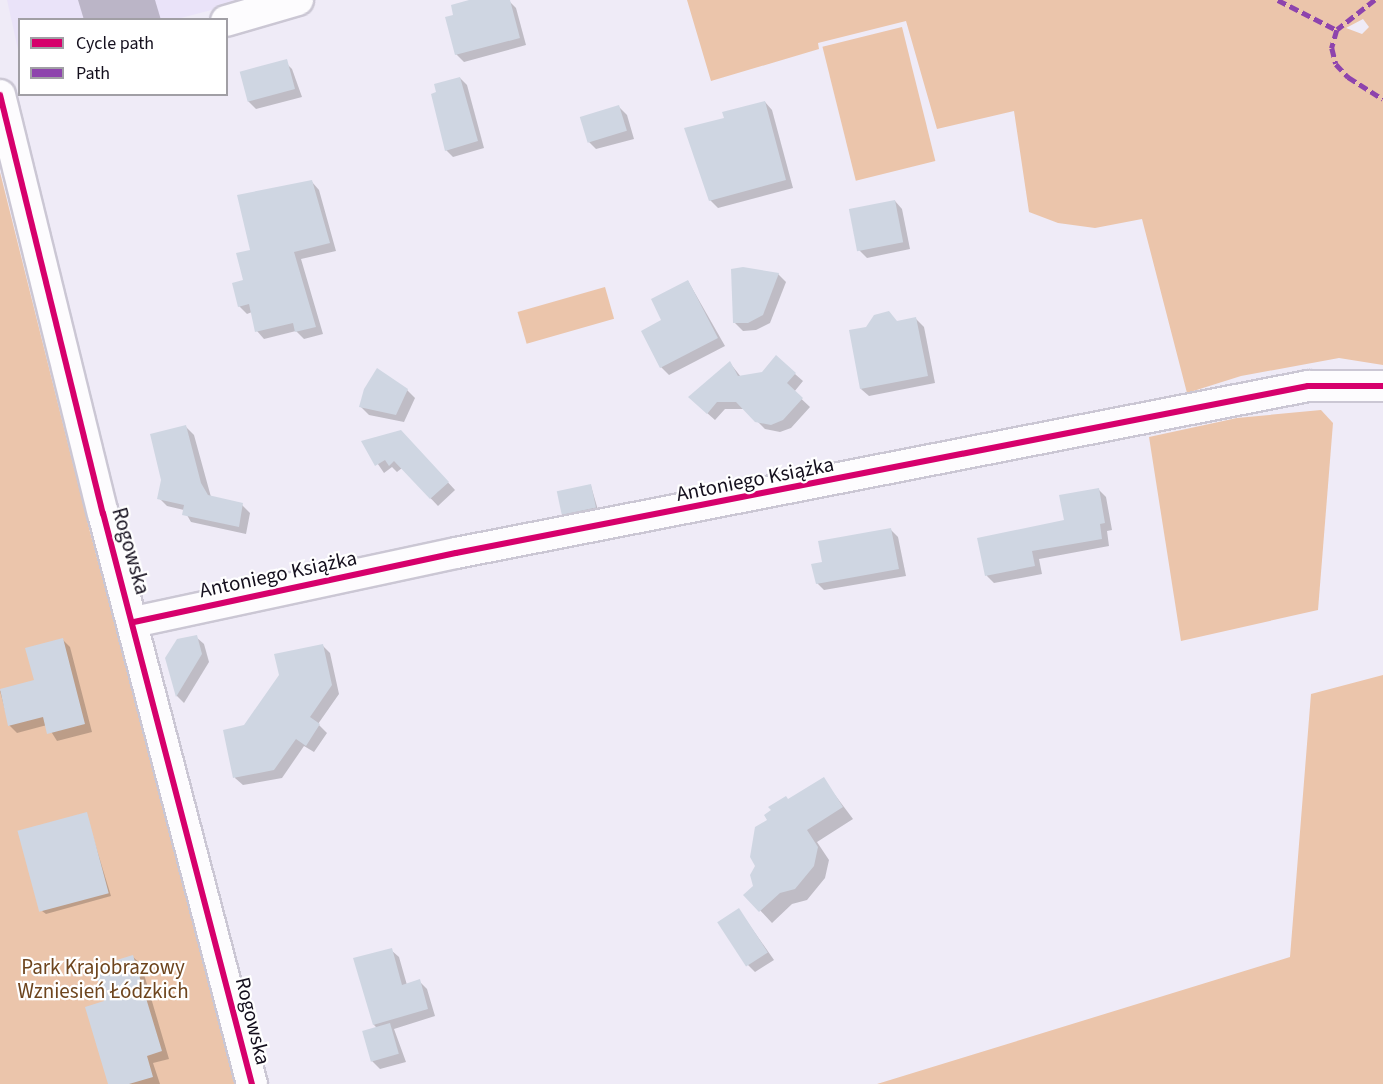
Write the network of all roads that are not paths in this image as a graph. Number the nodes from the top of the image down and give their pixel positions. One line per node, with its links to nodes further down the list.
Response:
1 (298, 0): 2 (street)
2 (228, 20)
3 (18, 80): 4 (street)
4 (0, 85)
5 (0, 95): 7 (street, Rogowska)
6 (1383, 386): 7 (street, Antoniego Książka)
7 (134, 622): 8 (street, Rogowska)
8 (252, 1084)

